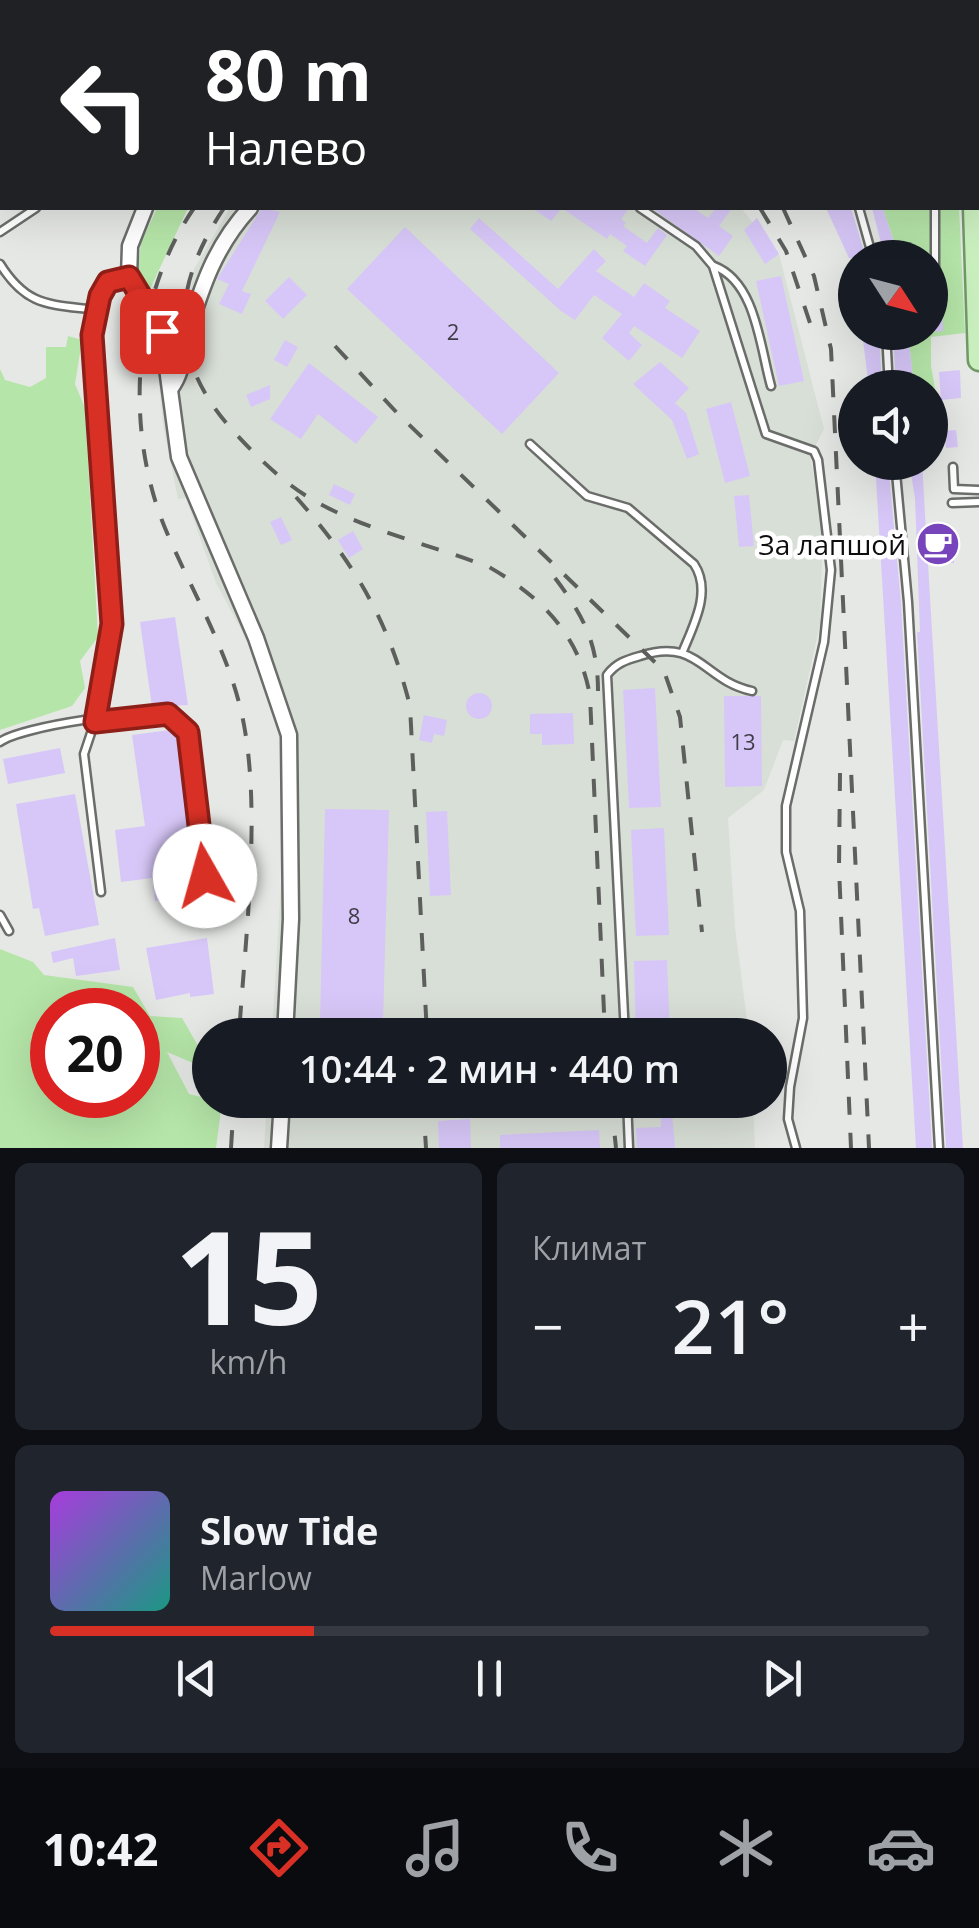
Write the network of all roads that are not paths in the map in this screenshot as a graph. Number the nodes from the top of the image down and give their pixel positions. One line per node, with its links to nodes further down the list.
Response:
1 (33, 210): 8 (lane)
2 (144, 210): 13 (street)
3 (248, 210): 17 (street)
4 (643, 210): 12 (lane)
5 (860, 210): 9 (lane)
6 (935, 210): 10 (lane)
7 (974, 210): 15 (main road)
8 (0, 232)
9 (868, 240)
10 (936, 240)
11 (0, 264): 14 (lane)
12 (713, 266): 16 (lane); 38 (lane)
13 (129, 277): 14 (lane); 17 (street)
14 (96, 310): 26 (lane)
15 (979, 360)
16 (772, 386)
17 (171, 388): 32 (street)
18 (530, 444): 24 (lane)
19 (953, 467): 21 (lane)
20 (897, 480): 39 (lane)
21 (979, 490)
22 (979, 502): 23 (lane)
23 (952, 503)
24 (683, 651): 25 (lane); 33 (lane)
25 (752, 692)
26 (95, 722): 27 (lane); 28 (lane); 29 (lane)
27 (0, 742)
28 (205, 876)
29 (102, 892)
30 (0, 915): 31 (lane)
31 (9, 931)
32 (286, 1018)
33 (624, 1018)
34 (281, 1118): 36 (street)
35 (628, 1118): 37 (lane)
36 (279, 1148)
37 (629, 1148)
38 (796, 1148)
39 (939, 1148)

